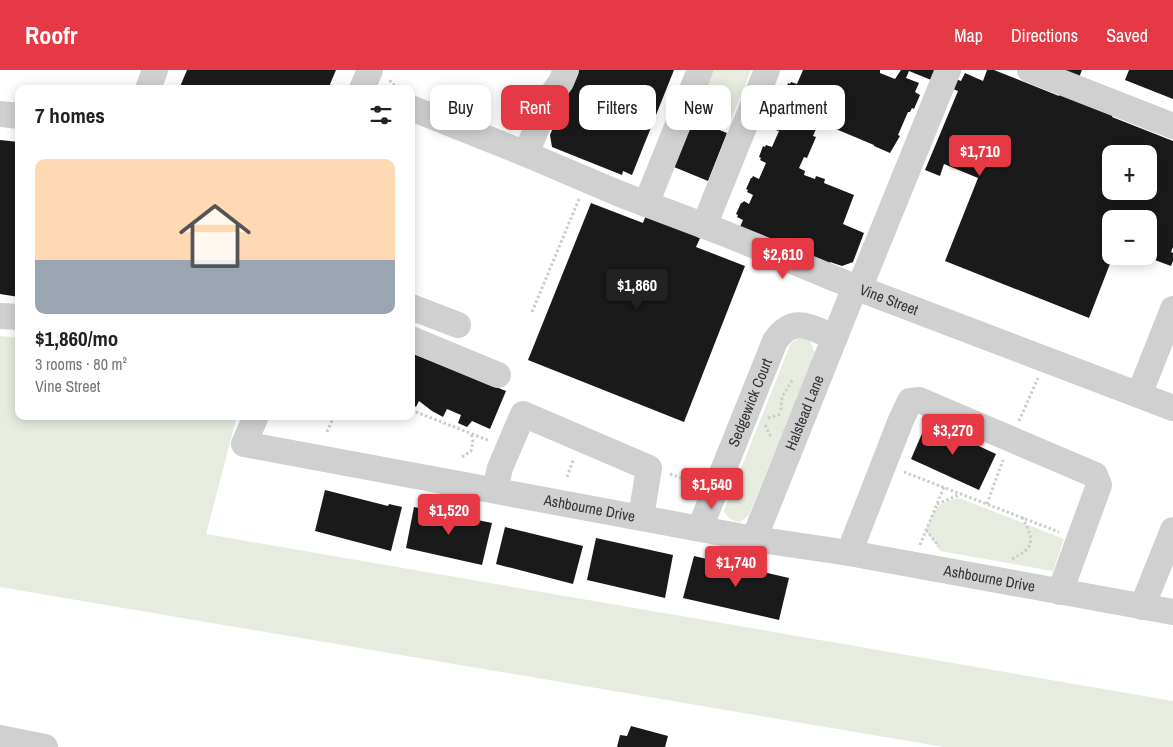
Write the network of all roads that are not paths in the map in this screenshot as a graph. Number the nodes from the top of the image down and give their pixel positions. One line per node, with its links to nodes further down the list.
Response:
1 (155, 70): 8 (street)
2 (370, 70): 9 (street)
3 (566, 70): 14 (street)
4 (700, 70): 15 (street)
5 (767, 70): 16 (street)
6 (948, 70): 17 (street, Halstead Lane)
7 (1030, 70): 13 (street)
8 (149, 85)
9 (364, 85)
10 (415, 110): 14 (street, Vine Street)
11 (0, 114): 12 (street)
12 (15, 116)
13 (1173, 126)
14 (526, 154): 15 (street, Vine Street)
15 (646, 204): 16 (street, Vine Street)
16 (704, 226): 17 (street, Vine Street)
17 (857, 288): 23 (street, Halstead Lane); 26 (street, Vine Street)
18 (415, 309): 22 (street)
19 (1173, 309): 26 (street)
20 (0, 316): 21 (street)
21 (15, 317)
22 (458, 325)
23 (835, 337): 31 (street, Sedgewick Court); 33 (street, Halstead Lane)
24 (415, 341): 25 (street)
25 (498, 375)
26 (1139, 395): 27 (street, Vine Street)
27 (1173, 408)
28 (254, 420): 29 (street, Ashbourne Drive)
29 (495, 490): 30 (street, Ashbourne Drive); 30 (street)
30 (641, 517): 31 (street, Ashbourne Drive)
31 (700, 528): 33 (street, Ashbourne Drive)
32 (1173, 530): 36 (street)
33 (754, 539): 34 (street, Ashbourne Drive)
34 (849, 553): 35 (street, Ashbourne Drive); 35 (street)
35 (1060, 592): 36 (street, Ashbourne Drive)
36 (1142, 607): 37 (street, Ashbourne Drive)
37 (1173, 612)
38 (0, 738): 39 (street)
39 (45, 747)

